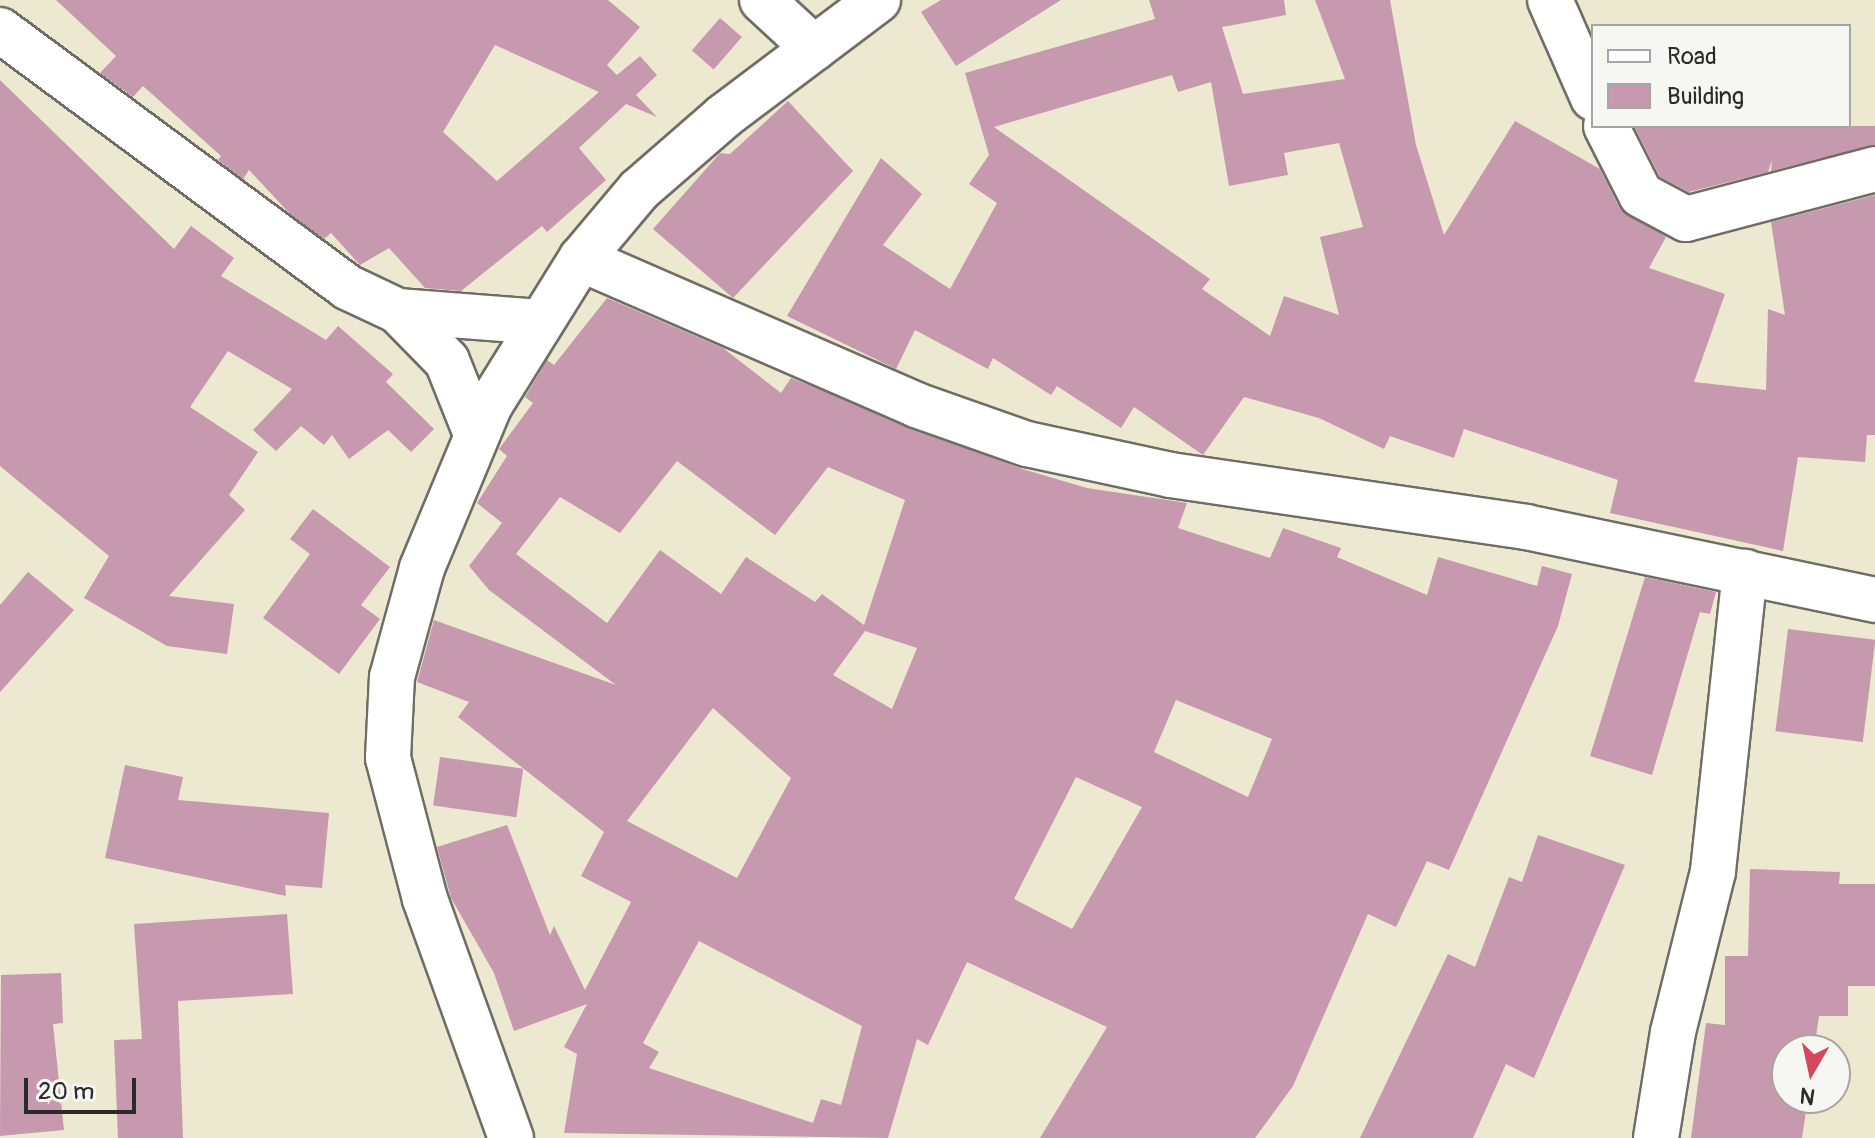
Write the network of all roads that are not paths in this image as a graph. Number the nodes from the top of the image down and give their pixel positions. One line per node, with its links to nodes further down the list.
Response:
1 (762, 0): 5 (street)
2 (878, 0): 5 (street)
3 (1550, 0): 6 (street)
4 (0, 30): 10 (street)
5 (814, 48): 9 (street)
6 (1591, 93)
7 (1607, 128): 8 (street)
8 (1875, 169)
9 (581, 259): 11 (street); 13 (street)
10 (398, 311): 11 (street); 12 (street)
11 (540, 322): 12 (street)
12 (476, 434): 15 (street)
13 (1745, 572): 14 (street); 16 (street)
14 (1875, 600)
15 (511, 1138)
16 (1656, 1138)

